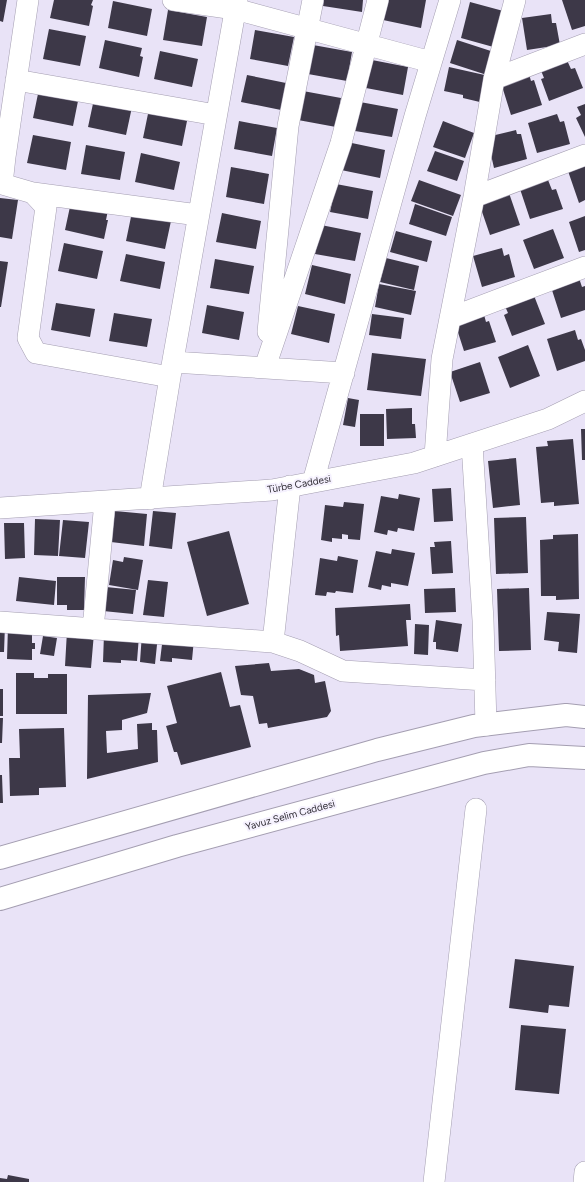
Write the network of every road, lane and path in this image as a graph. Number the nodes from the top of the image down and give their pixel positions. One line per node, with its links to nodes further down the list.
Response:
1 (28, 0): 13 (street)
2 (173, 0): 7 (street)
3 (313, 0): 8 (street)
4 (378, 0): 9 (street)
5 (450, 0): 11 (street)
6 (515, 0): 12 (street)
7 (236, 4): 8 (street); 14 (street)
8 (308, 28): 9 (street); 22 (street)
9 (367, 44): 11 (street); 22 (street)
10 (585, 44): 12 (street)
11 (431, 62): 24 (street)
12 (494, 79): 18 (street)
13 (16, 80): 14 (street); 16 (street)
14 (216, 114): 19 (street)
15 (585, 155): 18 (street)
16 (2, 157): 17 (street)
17 (33, 193): 19 (street); 23 (street)
18 (474, 197): 21 (street)
19 (198, 215): 23 (street)
20 (585, 267): 21 (street)
21 (450, 318): 27 (street)
22 (265, 368): 23 (street); 24 (street)
23 (171, 370): 30 (street)
24 (344, 373): 28 (street)
25 (585, 401): 26 (street, Türbe Caddesi)
26 (472, 444): 27 (street, Türbe Caddesi); 36 (street)
27 (435, 456): 28 (street, Türbe Caddesi)
28 (313, 482): 29 (street, Türbe Caddesi)
29 (290, 486): 30 (street, Türbe Caddesi); 35 (street)
30 (150, 499): 31 (street, Türbe Caddesi)
31 (105, 502): 32 (street, Türbe Caddesi); 34 (street)
32 (0, 508)
33 (0, 622): 34 (street)
34 (93, 629): 35 (street)
35 (273, 642): 36 (street)
36 (485, 680): 38 (street)
37 (585, 717): 38 (main road)
38 (486, 724): 41 (main road)
39 (585, 758): 42 (main road, Yavuz Selim Caddesi)
40 (476, 809): 44 (street)
41 (0, 858)
42 (0, 899)
43 (585, 1172): 45 (street)
44 (434, 1182)
45 (584, 1182)

